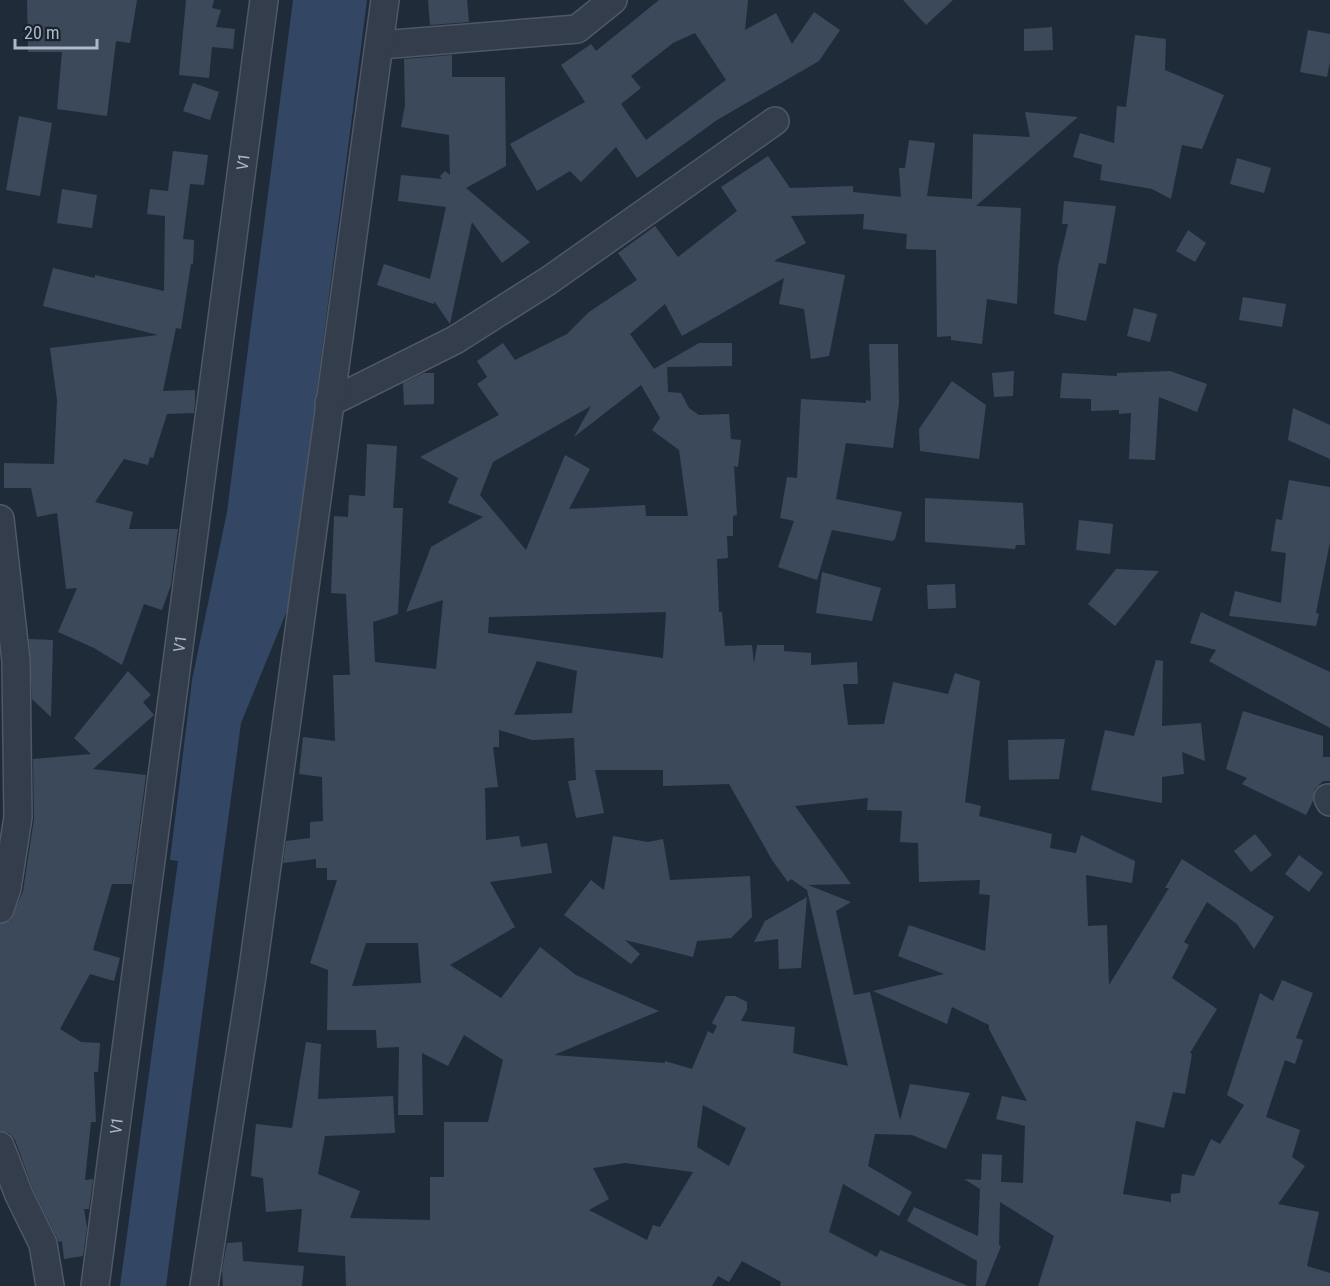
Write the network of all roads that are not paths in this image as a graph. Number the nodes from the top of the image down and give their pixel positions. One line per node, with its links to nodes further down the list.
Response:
1 (264, 0): 11 (street, V1)
2 (386, 0): 4 (street)
3 (613, 0): 4 (street)
4 (381, 45): 6 (street)
5 (774, 121): 6 (street)
6 (329, 403): 12 (street)
7 (0, 519): 8 (street)
8 (0, 909)
9 (0, 1146): 10 (street)
10 (50, 1286)
11 (94, 1286)
12 (204, 1286)

